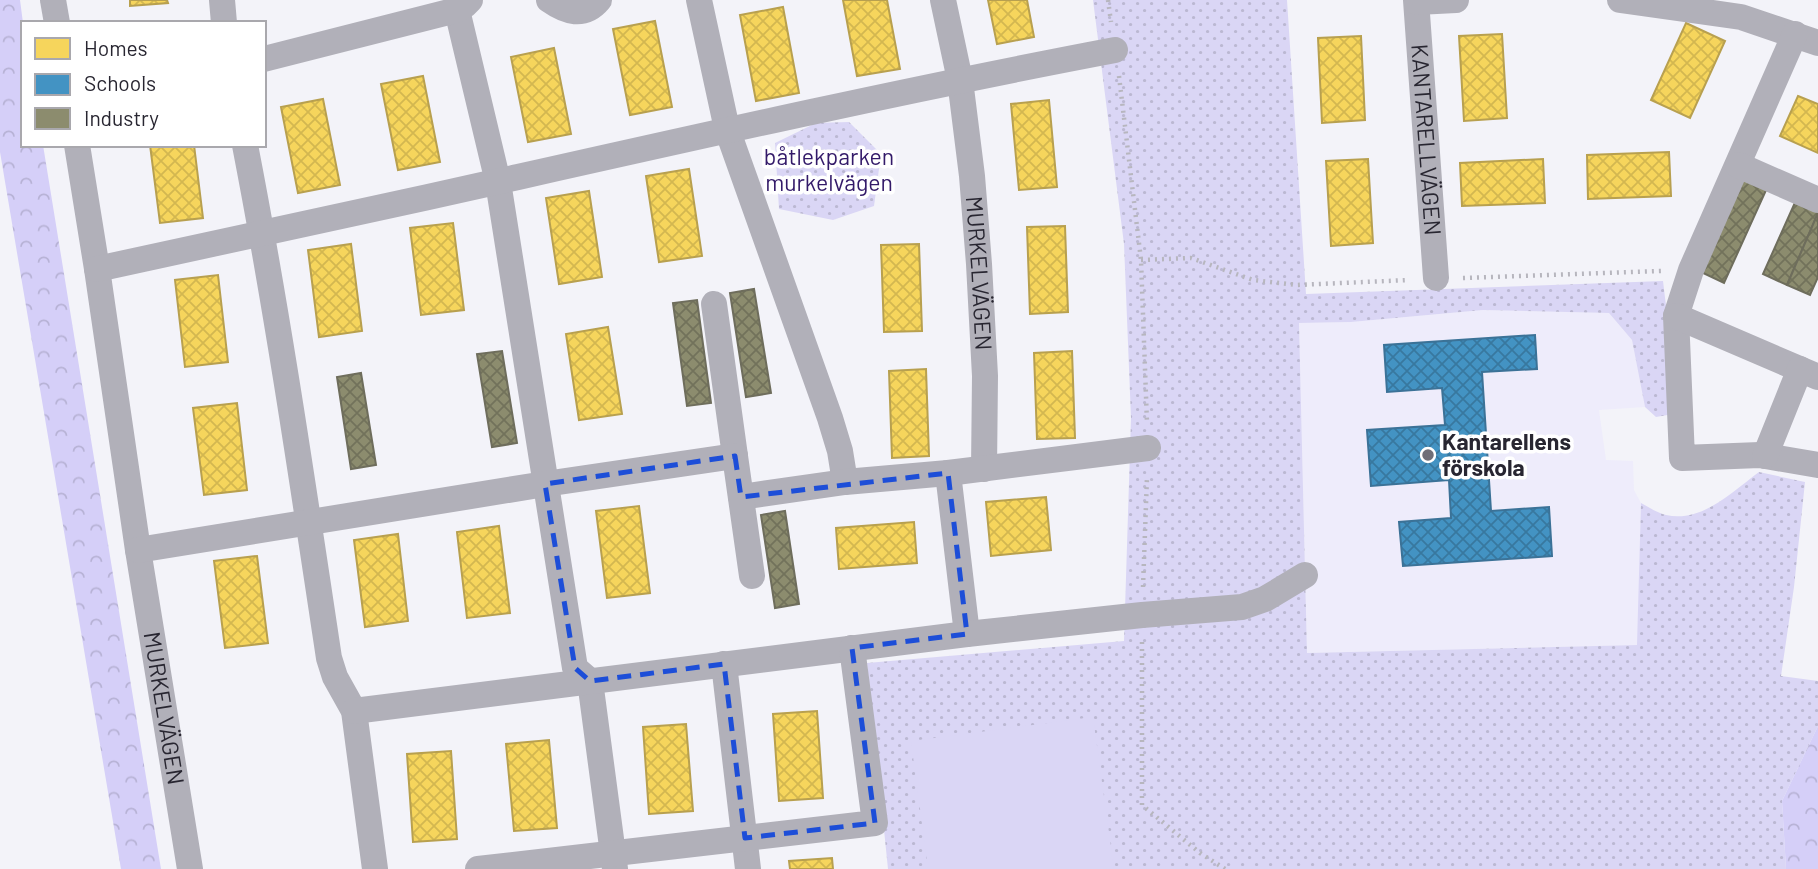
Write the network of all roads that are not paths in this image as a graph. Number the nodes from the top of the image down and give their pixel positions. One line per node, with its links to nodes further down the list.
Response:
1 (53, 0): 11 (street)
2 (222, 0): 12 (street)
3 (549, 0): 4 (street)
4 (599, 0)
5 (699, 0): 17 (street)
6 (943, 0): 16 (street, MURKELVÄGEN)
7 (1457, 0): 9 (street, KANTARELLVÄGEN)
8 (1620, 0): 13 (street)
9 (1416, 1): 25 (street, KANTARELLVÄGEN)
10 (463, 5): 15 (street); 21 (street)
11 (57, 21)
12 (223, 21)
13 (1806, 38): 20 (street)
14 (1115, 50): 16 (street)
15 (266, 58)
16 (960, 80): 17 (street); 33 (street, MURKELVÄGEN)
17 (727, 129): 21 (street); 35 (street)
18 (77, 147): 24 (street, MURKELVÄGEN)
19 (245, 147): 23 (street)
20 (1738, 165): 22 (street); 27 (street)
21 (498, 182): 23 (street); 36 (street)
22 (1818, 200)
23 (262, 233): 24 (street); 38 (street)
24 (97, 269): 39 (street, MURKELVÄGEN)
25 (1436, 278)
26 (714, 304): 30 (street)
27 (1676, 316): 28 (street); 31 (street)
28 (1809, 373): 31 (street)
29 (1148, 448): 33 (street)
30 (735, 456): 36 (street); 37 (street)
31 (1765, 456): 32 (street)
32 (1818, 465)
33 (984, 468): 34 (street)
34 (948, 473): 35 (street); 42 (street)
35 (845, 482): 37 (street)
36 (545, 484): 38 (street); 45 (street)
37 (741, 497): 40 (street)
38 (309, 522): 39 (street); 46 (street)
39 (138, 550): 49 (street, MURKELVÄGEN)
40 (752, 576)
41 (1305, 576): 42 (street)
42 (967, 634): 43 (street)
43 (852, 648): 44 (street); 47 (street)
44 (724, 664): 45 (street); 47 (street)
45 (590, 681): 46 (street); 48 (street)
46 (354, 711): 50 (street)
47 (744, 838): 48 (street); 52 (street)
48 (614, 861): 51 (street)
49 (190, 869)
50 (374, 869)
51 (478, 869)
52 (748, 869)

